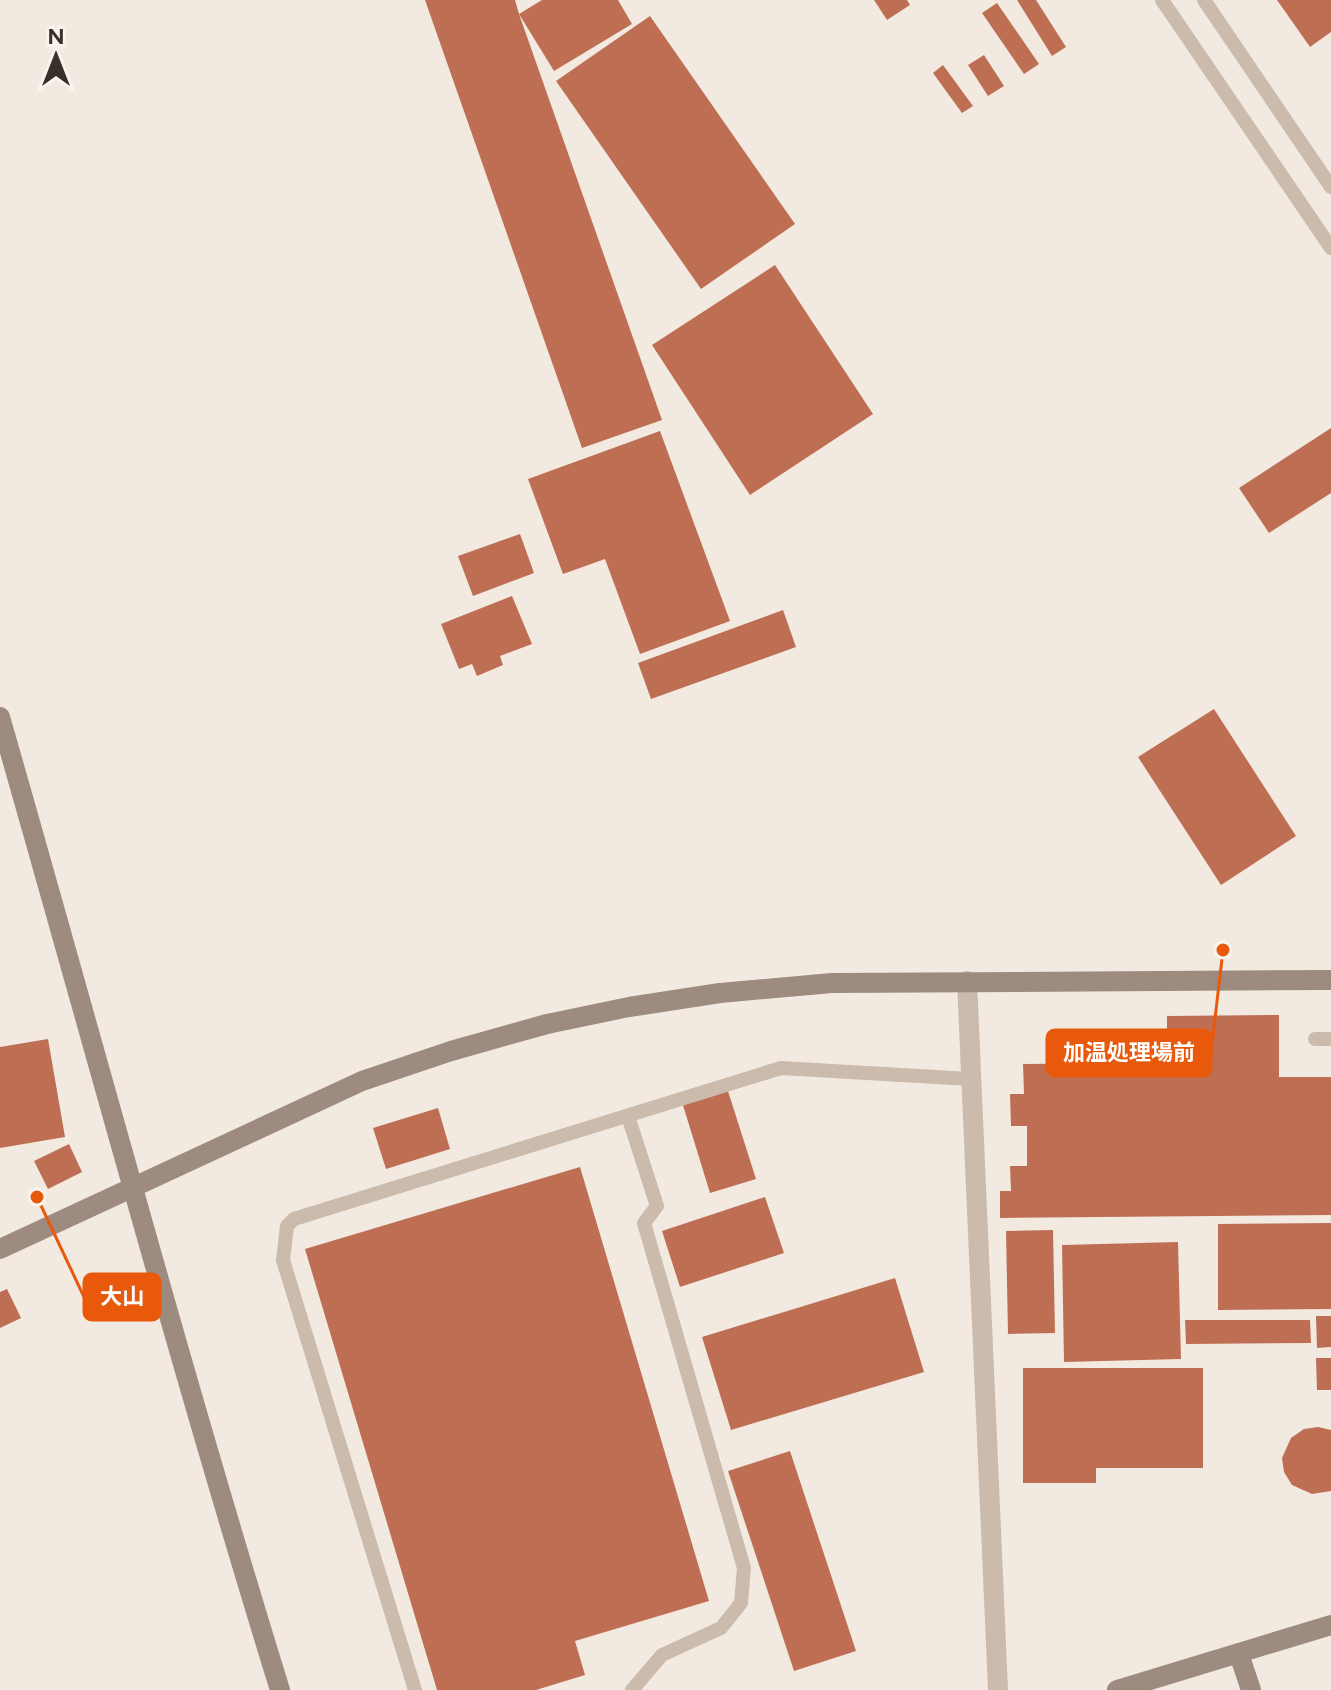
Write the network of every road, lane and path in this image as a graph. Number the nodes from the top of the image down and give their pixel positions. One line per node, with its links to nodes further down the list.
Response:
1 (1162, 0): 4 (lane)
2 (1204, 0): 3 (lane)
3 (1331, 187)
4 (1331, 248)
5 (0, 717): 12 (street)
6 (1331, 980): 7 (street)
7 (967, 981): 10 (street); 12 (street)
8 (1315, 1039): 9 (lane)
9 (1331, 1039)
10 (970, 1079): 11 (lane); 19 (street)
11 (628, 1116): 17 (lane); 18 (lane)
12 (135, 1188): 13 (street); 16 (street)
13 (0, 1249)
14 (1331, 1625): 15 (street)
15 (1239, 1654): 20 (street); 21 (street)
16 (280, 1690)
17 (415, 1690)
18 (632, 1690)
19 (998, 1690)
20 (1117, 1690)
21 (1251, 1690)

